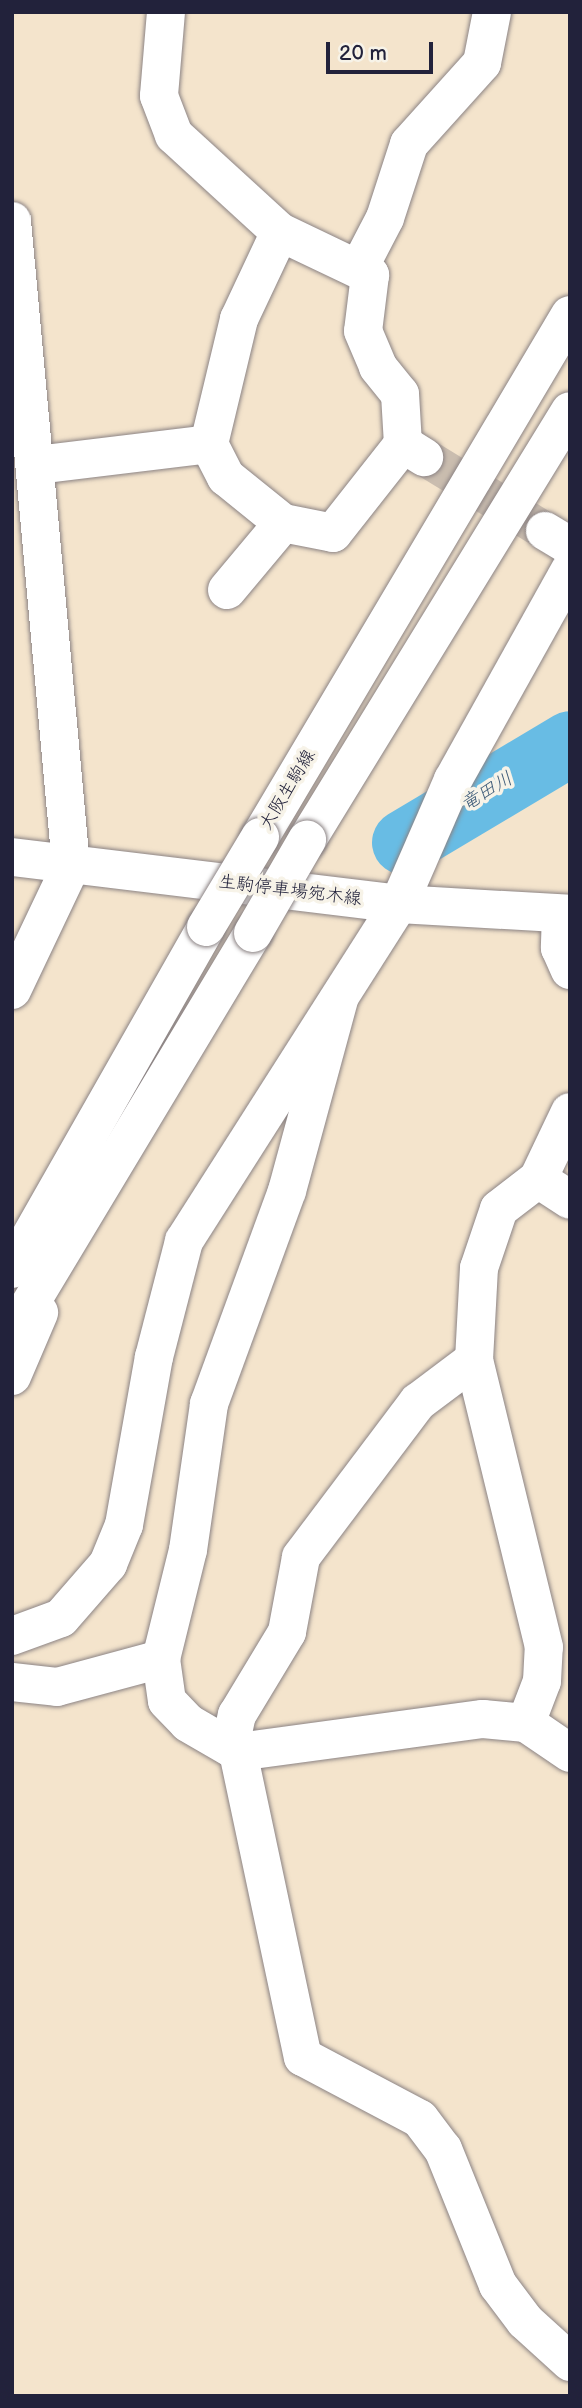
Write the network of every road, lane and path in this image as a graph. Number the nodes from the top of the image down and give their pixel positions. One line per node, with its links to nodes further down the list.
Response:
1 (166, 12): 4 (street)
2 (492, 12): 5 (street)
3 (12, 221): 9 (street)
4 (279, 232): 5 (street); 8 (street)
5 (359, 268): 10 (street)
6 (570, 314): 24 (street, 大阪生駒線, bridge)
7 (570, 411): 24 (street, 大阪生駒線, bridge)
8 (209, 444): 9 (street); 10 (street)
9 (36, 465): 15 (street)
10 (284, 523): 12 (street)
11 (570, 570): 13 (street)
12 (227, 590)
13 (560, 612): 16 (street)
14 (12, 857): 15 (street, 生駒停車場宛木線)
15 (71, 866): 16 (street, 生駒停車場宛木線); 19 (street)
16 (399, 904): 17 (street, 生駒停車場宛木線); 20 (street)
17 (566, 914): 18 (street)
18 (570, 970)
19 (12, 990)
20 (341, 993): 31 (street); 33 (street)
21 (570, 1112): 22 (street)
22 (538, 1179): 23 (street); 28 (street)
23 (570, 1200)
24 (67, 1210): 25 (street); 26 (street, 大阪生駒線); 27 (street, 大阪生駒線); 29 (street)
25 (12, 1258)
26 (12, 1269)
27 (12, 1334)
28 (474, 1360): 35 (street); 36 (street)
29 (12, 1376)
30 (12, 1612): 31 (street)
31 (61, 1618): 32 (street)
32 (12, 1636)
33 (161, 1659): 34 (street); 36 (street)
34 (12, 1682)
35 (526, 1723): 36 (street); 37 (street)
36 (234, 1749): 38 (street)
37 (570, 1753)
38 (570, 2361)

